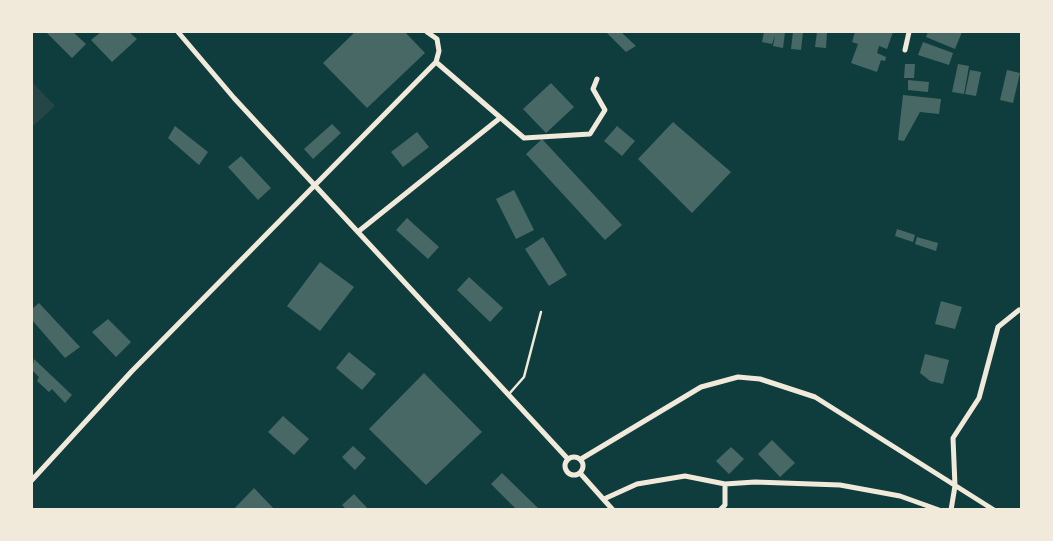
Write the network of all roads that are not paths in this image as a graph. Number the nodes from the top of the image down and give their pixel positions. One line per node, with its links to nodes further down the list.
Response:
1 (178, 32): 8 (street)
2 (427, 32): 5 (street)
3 (909, 32): 4 (street)
4 (905, 50)
5 (436, 62): 7 (street); 8 (street)
6 (597, 79): 7 (street)
7 (500, 118): 9 (street)
8 (317, 186): 9 (street); 16 (street)
9 (359, 231): 12 (street)
10 (1019, 310): 18 (street)
11 (541, 312): 12 (lane)
12 (509, 394): 13 (street)
13 (567, 458): 14 (street); 15 (street)
14 (581, 459): 15 (street); 18 (street)
15 (580, 473): 19 (street)
16 (32, 480)
17 (725, 484): 19 (street); 21 (street); 22 (street)
18 (955, 486): 23 (street); 24 (street)
19 (604, 499): 20 (street)
20 (613, 509)
21 (720, 509)
22 (939, 509)
23 (951, 509)
24 (994, 509)

